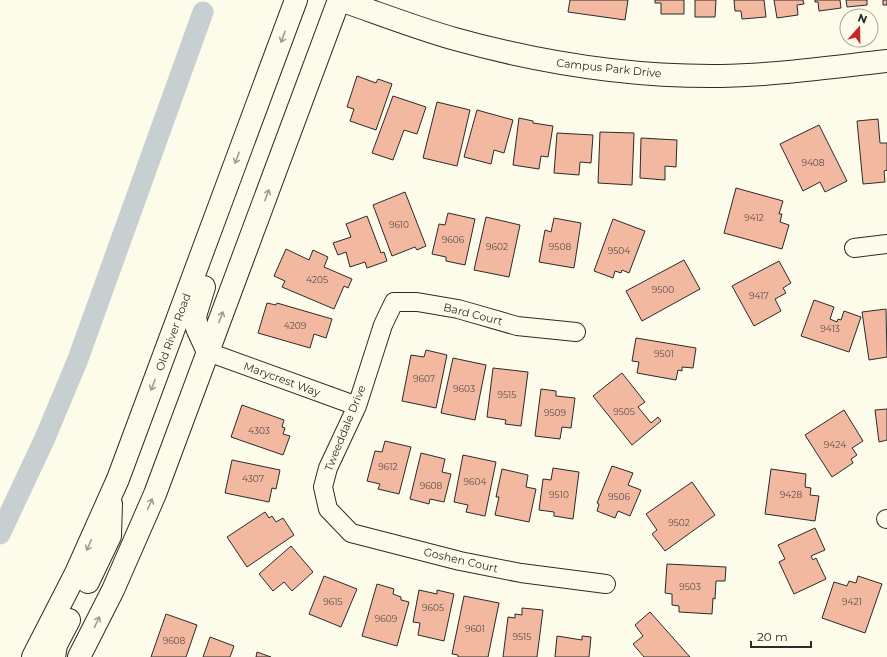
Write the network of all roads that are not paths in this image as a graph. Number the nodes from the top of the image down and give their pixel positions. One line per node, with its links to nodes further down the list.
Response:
1 (296, 0): 4 (main road, Old River Road, one-way to 4)
2 (340, 0): 3 (main road, Campus Park Drive); 9 (main road, one-way to 2)
3 (887, 61)
4 (214, 221): 9 (main road); 11 (main road, Old River Road, one-way to 11)
5 (887, 244): 6 (street)
6 (854, 248)
7 (383, 325): 8 (street, Bard Court); 10 (street, Tweeddale Drive)
8 (576, 332)
9 (208, 352): 10 (street, Marycrest Way); 16 (main road, one-way to 9)
10 (357, 406): 12 (street, Tweeddale Drive)
11 (111, 495): 14 (main road, Old River Road, one-way to 14); 15 (main road)
12 (328, 509): 13 (street, Goshen Court)
13 (606, 584)
14 (34, 657)
15 (54, 657)
16 (79, 657)

